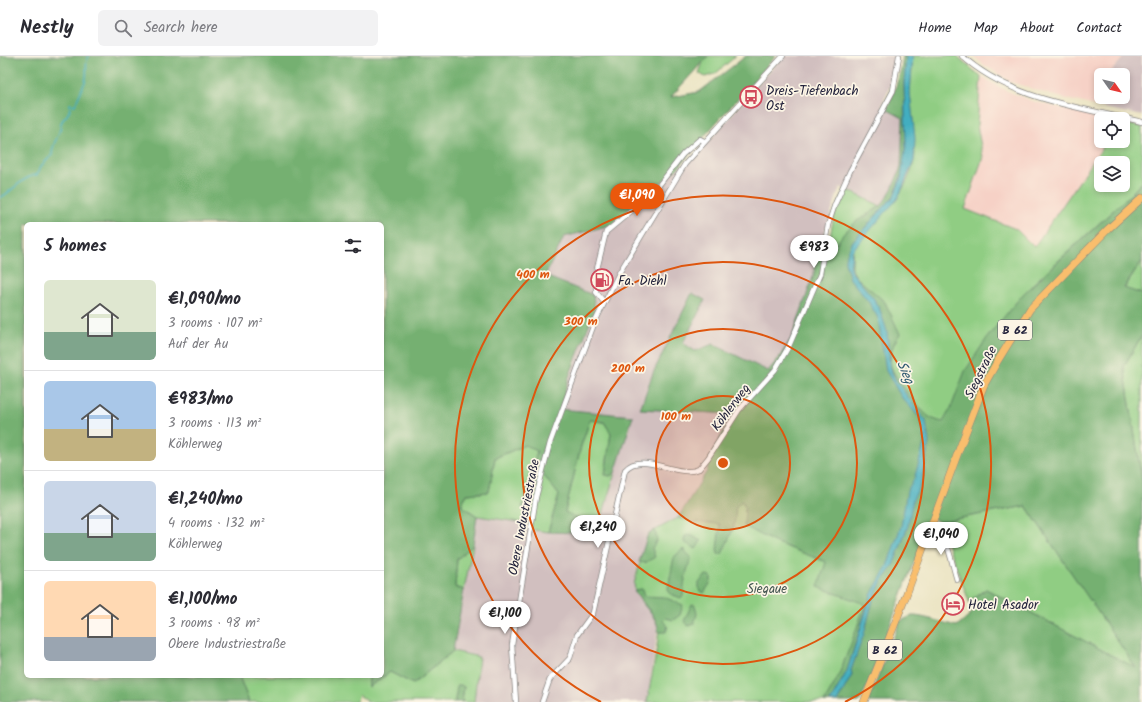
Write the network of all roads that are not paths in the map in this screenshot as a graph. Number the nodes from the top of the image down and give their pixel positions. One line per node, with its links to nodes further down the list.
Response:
1 (783, 56): 5 (street)
2 (899, 56): 11 (street, Köhlerweg)
3 (962, 56): 4 (street)
4 (1142, 122)
5 (704, 141): 7 (street, Obere Industriestraße); 7 (street)
6 (1142, 198): 8 (main road, Siegstraße / B 62)
7 (604, 302): 10 (street, Obere Industriestraße)
8 (932, 526): 9 (street); 12 (main road, Siegstraße / B 62)
9 (957, 580)
10 (516, 702)
11 (542, 702)
12 (864, 702)

